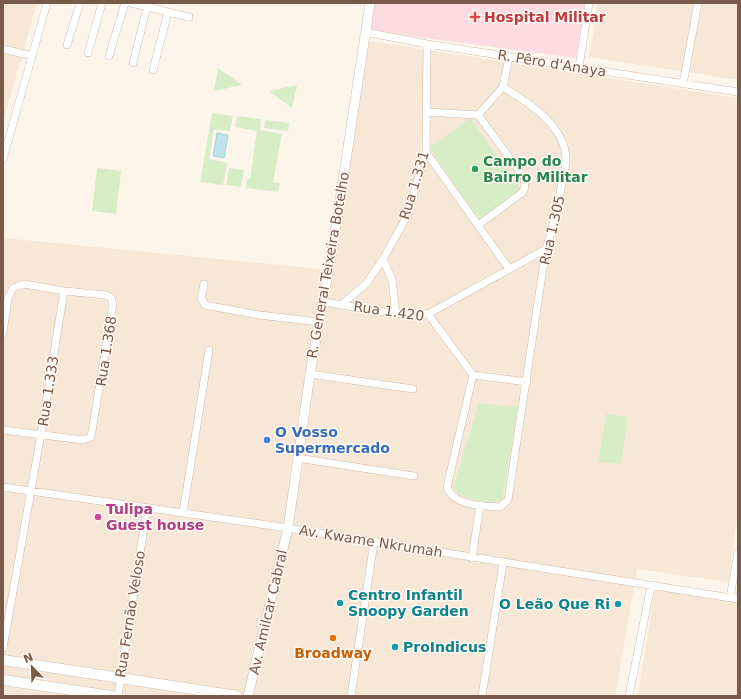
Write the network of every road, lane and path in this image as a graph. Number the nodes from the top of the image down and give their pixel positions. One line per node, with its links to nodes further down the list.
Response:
1 (47, 3): 17 (street)
2 (80, 3): 14 (street)
3 (102, 3): 16 (street)
4 (124, 3): 18 (street)
5 (131, 3): 9 (street)
6 (370, 3): 12 (street, R. General Teixeira Botelho)
7 (589, 3): 21 (street)
8 (698, 3): 23 (street)
9 (147, 7): 10 (street); 20 (street)
10 (168, 12): 11 (street); 22 (street)
11 (189, 17)
12 (366, 32): 13 (street, R. Pêro d'Anaya); 37 (street, R. General Teixeira Botelho)
13 (427, 44): 19 (street, R. Pêro d'Anaya); 26 (street, Rua 1.331)
14 (67, 45)
15 (3, 49): 17 (street)
16 (88, 53)
17 (32, 56): 28 (street)
18 (109, 56)
19 (509, 57): 21 (street, R. Pêro d'Anaya); 24 (street)
20 (133, 62)
21 (579, 66): 23 (street, R. Pêro d'Anaya)
22 (153, 70)
23 (683, 84): 25 (street, R. Pêro d'Anaya)
24 (503, 87): 27 (street); 32 (street, Rua 1.305)
25 (738, 92)
26 (427, 112): 27 (street); 29 (street, Rua 1.331)
27 (478, 115): 31 (street)
28 (6, 141): 30 (street)
29 (426, 152): 31 (street); 33 (street, Rua 1.331)
30 (3, 159)
31 (478, 225): 34 (street)
32 (546, 249): 34 (street); 46 (street, Rua 1.305)
33 (383, 259): 38 (street, Rua 1.331); 39 (street)
34 (509, 269): 40 (street)
35 (204, 284): 41 (street)
36 (64, 291): 42 (street, Rua 1.368); 49 (street, Rua 1.333); 49 (street, Rua 1.368)
37 (324, 302): 38 (street, Rua 1.420); 41 (street, R. General Teixeira Botelho)
38 (341, 305): 39 (street, Rua 1.420)
39 (396, 314): 40 (street, Rua 1.420)
40 (428, 314): 45 (street, Rua 1.420)
41 (320, 322): 44 (street, R. General Teixeira Botelho)
42 (3, 333)
43 (209, 350): 56 (street)
44 (310, 374): 47 (street); 50 (street, R. General Teixeira Botelho)
45 (473, 375): 46 (street); 54 (street, Rua 1.305)
46 (527, 382): 54 (street, Rua 1.305)
47 (413, 389)
48 (3, 430): 49 (street, Rua 1.368)
49 (41, 434): 53 (street, Rua 1.333)
50 (297, 458): 51 (street); 57 (street, R. General Teixeira Botelho)
51 (414, 476)
52 (3, 487): 53 (street, Av. Kwame Nkrumah)
53 (30, 492): 55 (street, Av. Kwame Nkrumah); 65 (street, Rua 1.333)
54 (480, 505): 60 (street)
55 (147, 508): 56 (street, Av. Kwame Nkrumah); 67 (street, Rua Fernão Veloso)
56 (183, 513): 57 (street, Av. Kwame Nkrumah)
57 (288, 528): 58 (street, Av. Kwame Nkrumah); 72 (street, Av. Amilcar Cabral)
58 (374, 542): 60 (street, Av. Kwame Nkrumah); 73 (street)
59 (738, 552): 63 (street)
60 (472, 558): 61 (street, Av. Kwame Nkrumah)
61 (503, 563): 62 (street, Av. Kwame Nkrumah); 74 (street)
62 (651, 586): 63 (street, Av. Kwame Nkrumah); 75 (street)
63 (730, 598): 64 (street, Av. Kwame Nkrumah)
64 (738, 599)
65 (3, 648)
66 (3, 660): 67 (main road)
67 (120, 678): 70 (street, Rua Fernão Veloso); 71 (main road)
68 (3, 680): 69 (main road)
69 (112, 696)
70 (118, 696)
71 (237, 696)
72 (248, 696)
73 (351, 696)
74 (482, 696)
75 (629, 696)

